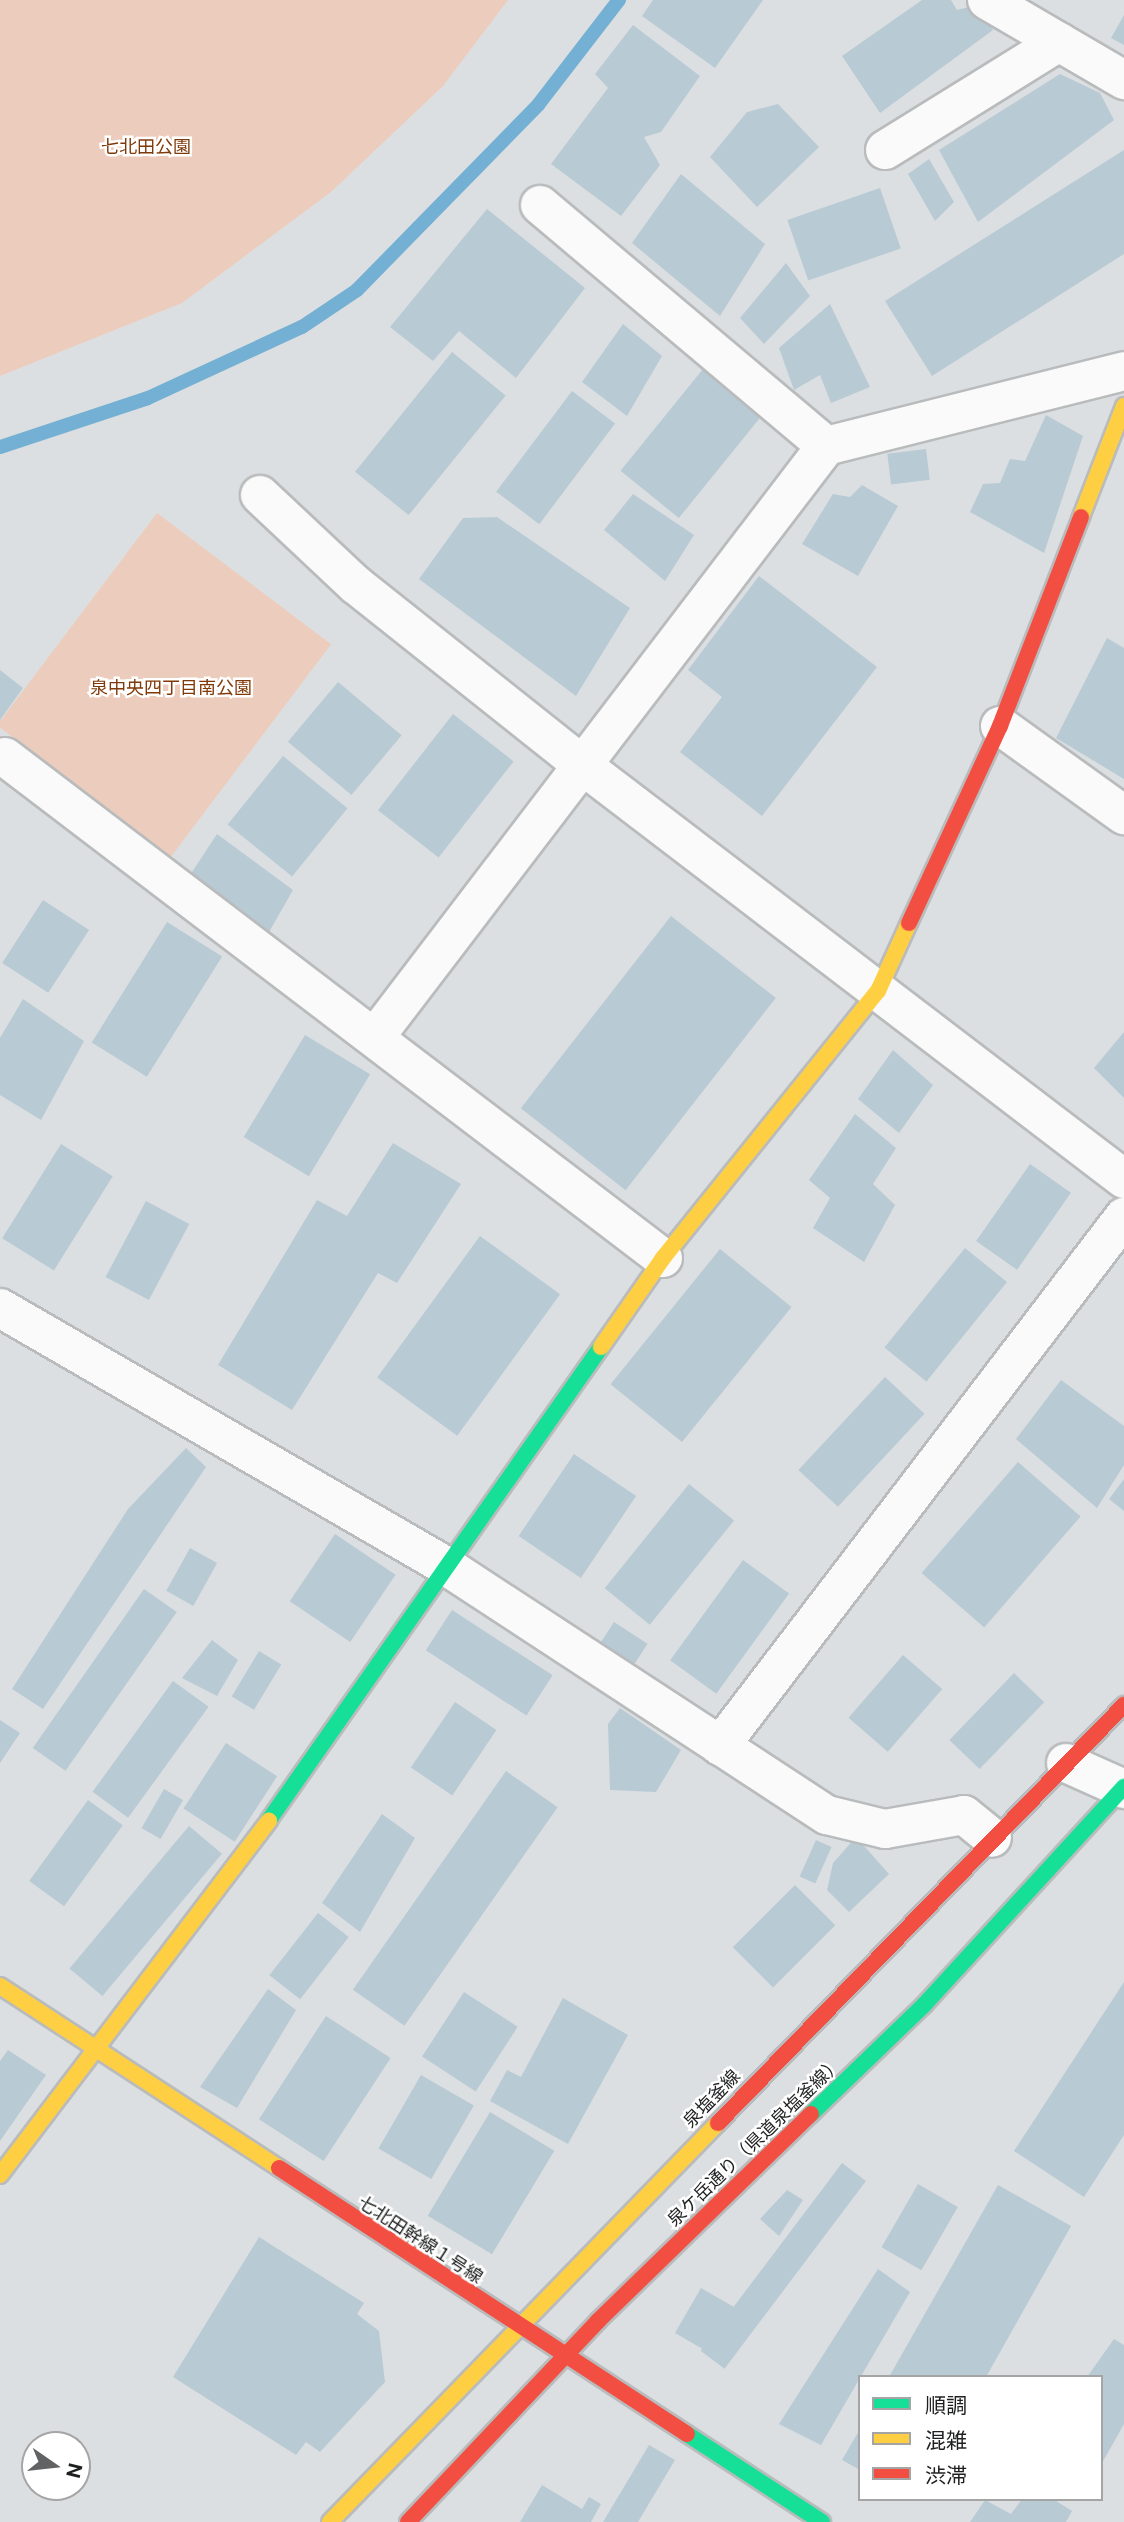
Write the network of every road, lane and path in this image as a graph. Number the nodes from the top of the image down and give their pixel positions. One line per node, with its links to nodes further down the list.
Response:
1 (987, 0): 2 (street)
2 (1059, 42): 3 (street); 4 (street)
3 (1124, 80)
4 (885, 150)
5 (541, 205): 8 (street)
6 (1124, 371): 8 (street)
7 (1124, 406): 10 (street)
8 (826, 446): 12 (street)
9 (260, 495): 12 (street)
10 (1000, 726): 13 (street); 14 (street)
11 (5, 757): 15 (street)
12 (582, 765): 14 (street); 15 (street)
13 (1124, 815)
14 (878, 991): 16 (street); 18 (street)
15 (375, 1037): 18 (street)
16 (1124, 1179)
17 (1124, 1217): 22 (street)
18 (663, 1258): 20 (street)
19 (0, 1308): 20 (street)
20 (446, 1566): 22 (street); 27 (street)
21 (1124, 1704): 23 (street, 泉塩釜線)
22 (720, 1746): 25 (street)
23 (1066, 1763): 24 (street); 25 (street, 泉塩釜線)
24 (1123, 1788): 30 (street, 泉ケ岳通り（県道泉塩釜線）)
25 (992, 1838): 29 (street, 泉塩釜線)
26 (0, 1986): 27 (street, 七北田幹線１号線)
27 (96, 2049): 28 (street); 29 (street, 七北田幹線１号線)
28 (0, 2175)
29 (519, 2328): 30 (street, 七北田幹線１号線); 31 (street, 泉塩釜線)
30 (565, 2359): 32 (street, 泉ケ岳通り（県道泉塩釜線）); 33 (street, 七北田幹線１号線)
31 (330, 2522)
32 (408, 2522)
33 (822, 2522)

